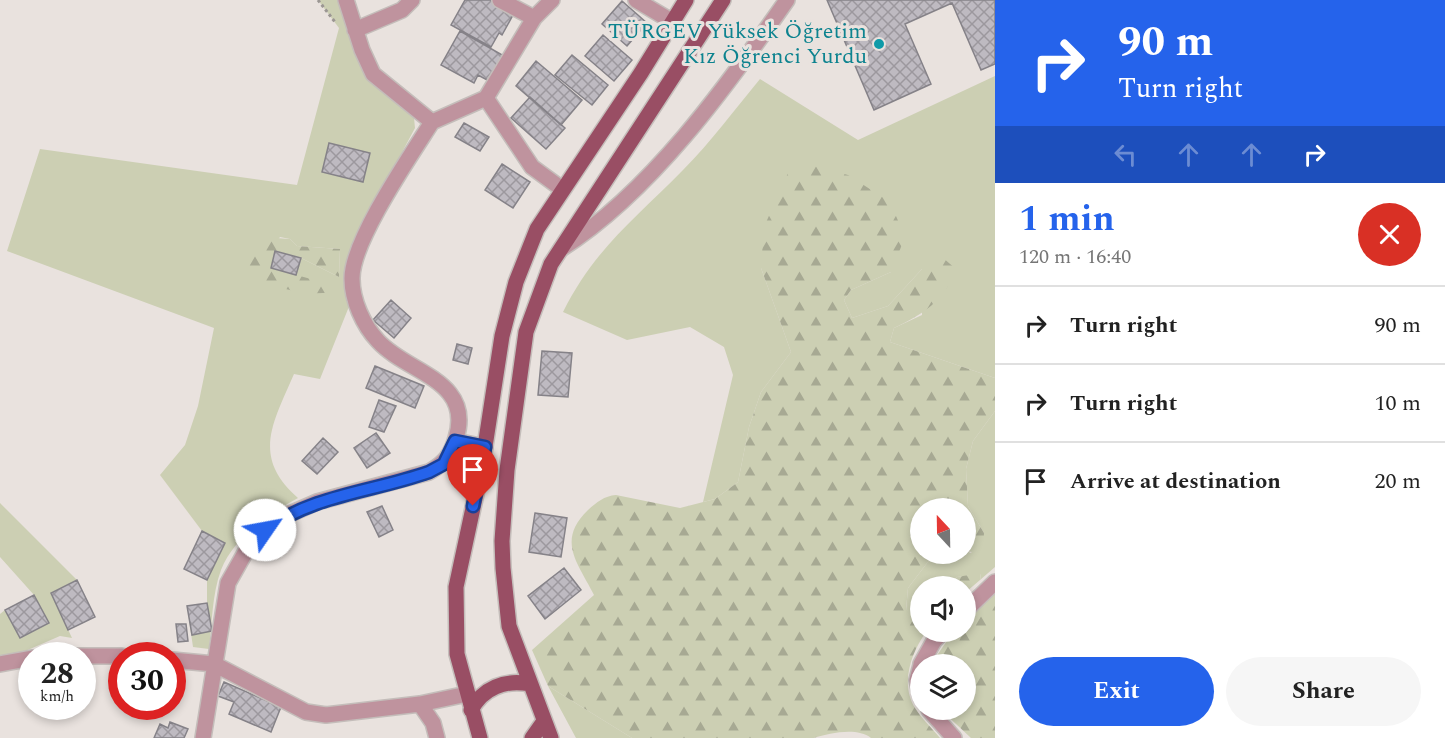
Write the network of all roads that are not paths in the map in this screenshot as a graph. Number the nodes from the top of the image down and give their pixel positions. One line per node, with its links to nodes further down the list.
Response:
1 (346, 0): 11 (street)
2 (412, 0): 11 (street)
3 (500, 0): 9 (street)
4 (552, 0): 9 (street)
5 (636, 0): 10 (street)
6 (686, 0): 10 (main road)
7 (723, 0): 15 (main road)
8 (787, 0): 15 (street)
9 (534, 18): 12 (street)
10 (673, 22): 14 (main road)
11 (355, 30): 13 (street)
12 (486, 98): 13 (street); 14 (street)
13 (432, 122): 16 (street)
14 (562, 189): 17 (main road)
15 (561, 249): 24 (main road)
16 (455, 441): 17 (street); 23 (street)
17 (485, 447): 25 (main road)
18 (995, 582): 19 (street)
19 (976, 600)
20 (18, 661): 22 (street)
21 (186, 661): 23 (street)
22 (0, 664)
23 (214, 664): 26 (street); 30 (street)
24 (530, 684): 27 (main road); 29 (main road)
25 (466, 694): 26 (street); 27 (main road)
26 (420, 704): 31 (street)
27 (471, 710): 32 (main road)
28 (938, 720): 35 (street)
29 (544, 721): 33 (main road); 34 (main road)
30 (203, 738)
31 (437, 738)
32 (480, 738)
33 (532, 738)
34 (551, 738)
35 (954, 738)

